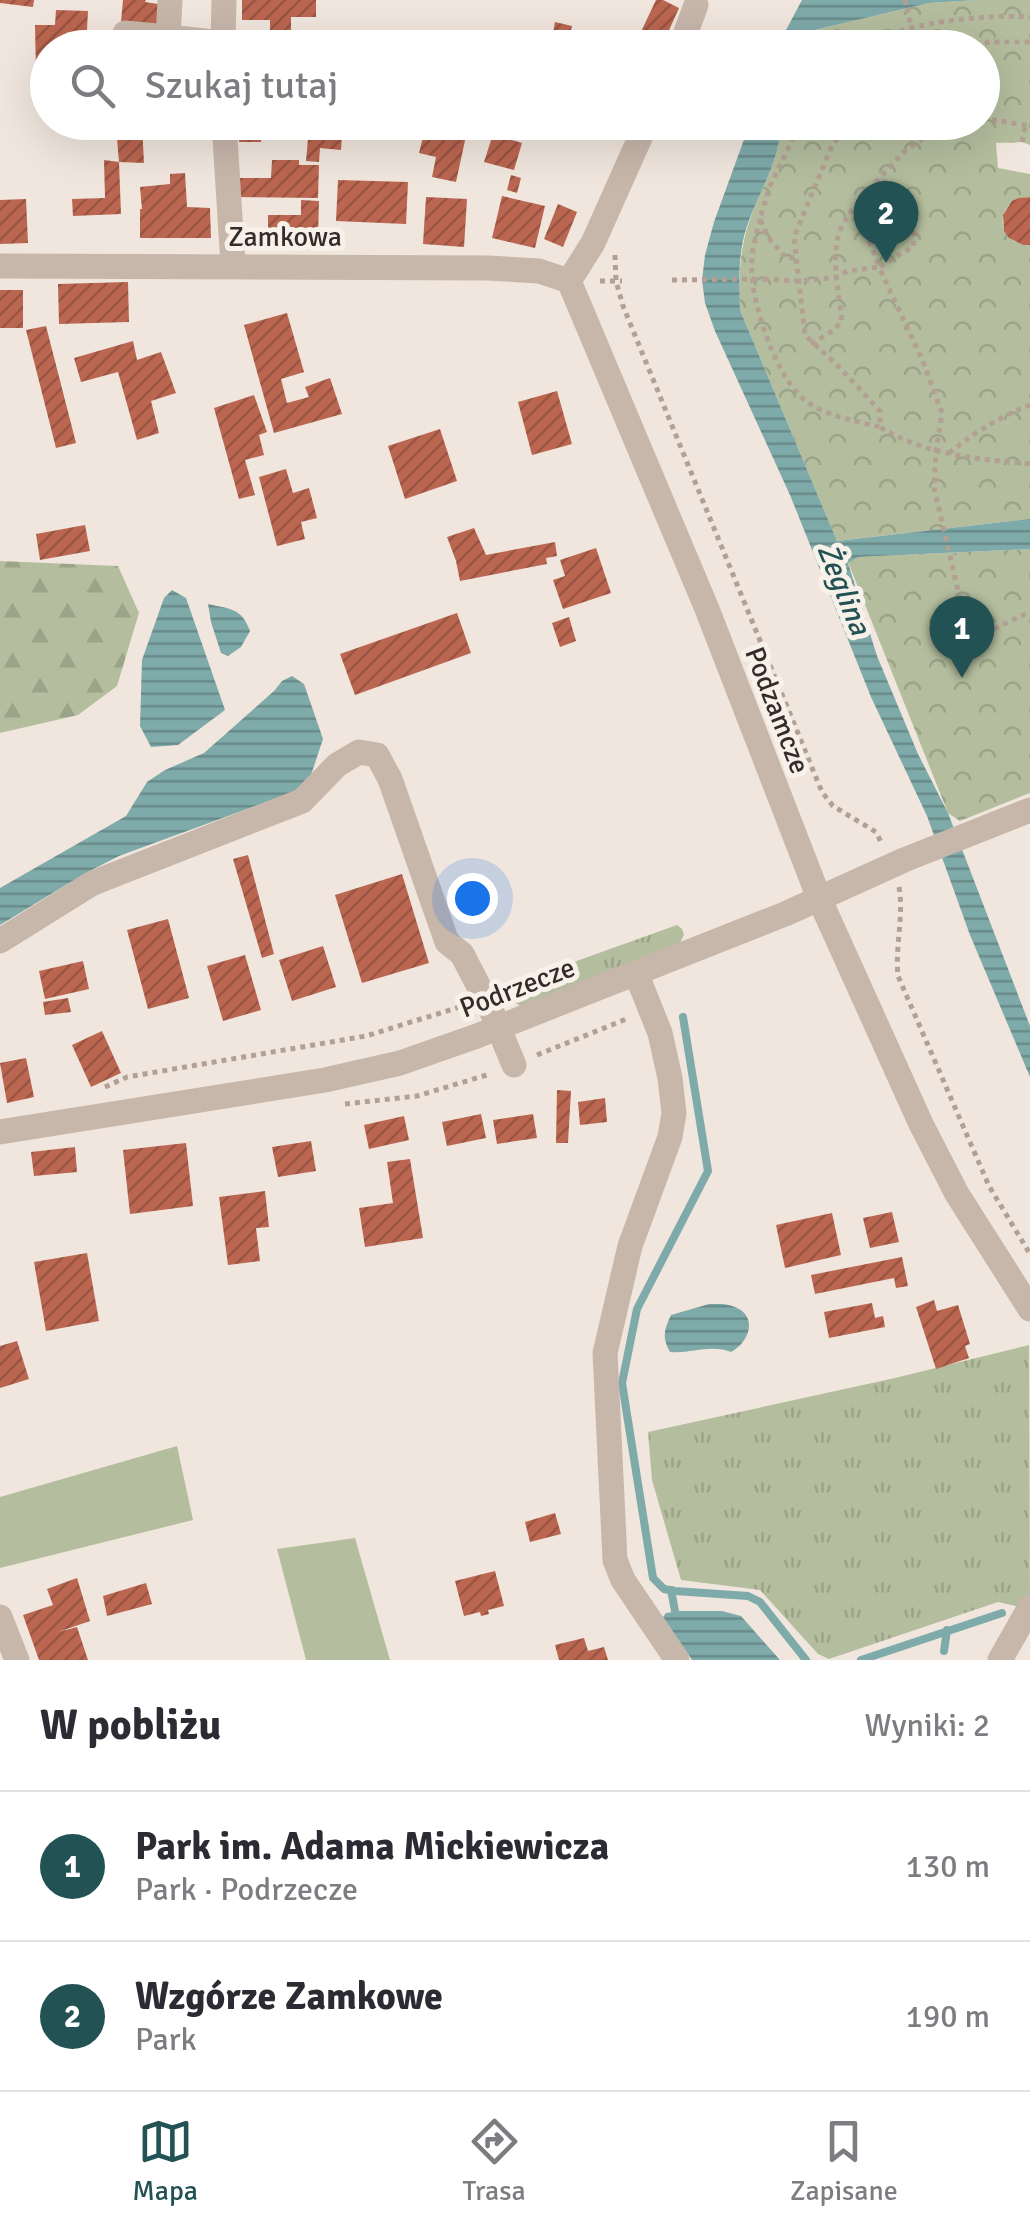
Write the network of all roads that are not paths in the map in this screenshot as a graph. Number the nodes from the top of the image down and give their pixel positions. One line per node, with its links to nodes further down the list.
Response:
1 (170, 0): 4 (street)
2 (224, 0): 5 (street)
3 (696, 5): 6 (street)
4 (168, 30)
5 (223, 30)
6 (687, 30)
7 (225, 140): 10 (street)
8 (639, 140): 11 (street)
9 (0, 266): 10 (street, Zamkowa)
10 (233, 266): 11 (street, Zamkowa)
11 (569, 281): 13 (street, Podzamcze)
12 (1030, 810): 13 (street, Podrzecze)
13 (819, 898): 15 (street, Podrzecze); 19 (street, Podzamcze)
14 (0, 942): 16 (street)
15 (636, 973): 16 (street, Podrzecze); 23 (street)
16 (499, 1028): 17 (street); 18 (street, Podrzecze)
17 (514, 1064)
18 (0, 1132)
19 (1030, 1309)
20 (1030, 1607): 24 (street)
21 (0, 1617): 22 (street)
22 (17, 1660)
23 (677, 1660)
24 (1000, 1660)

